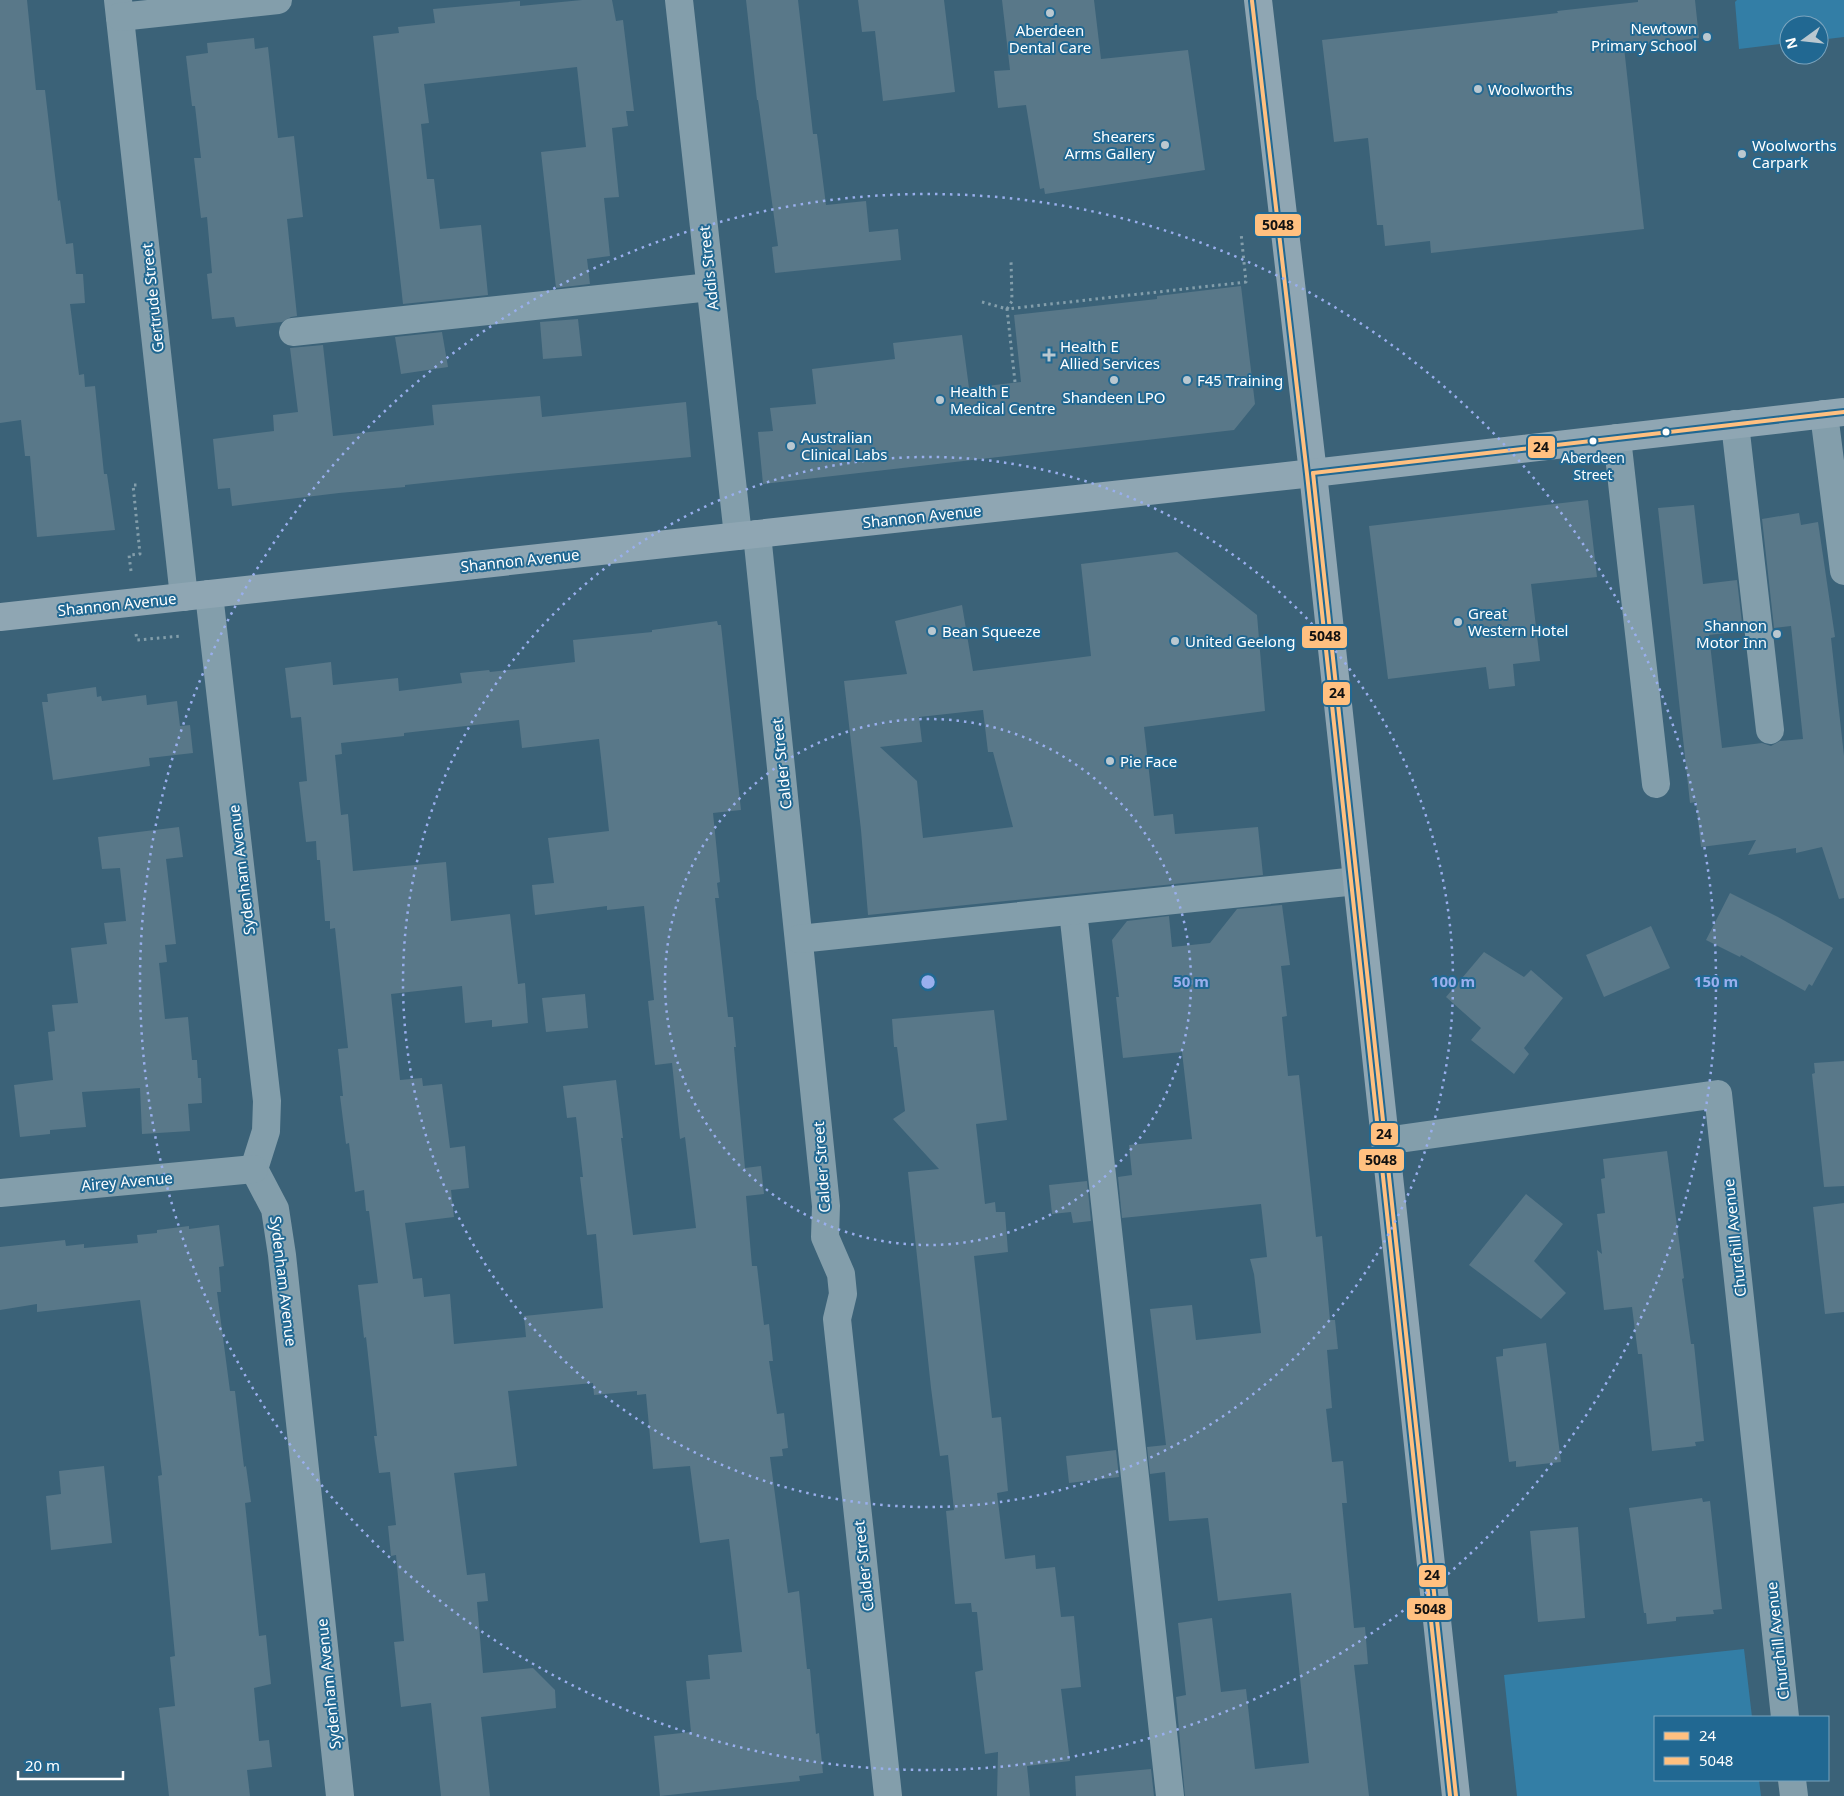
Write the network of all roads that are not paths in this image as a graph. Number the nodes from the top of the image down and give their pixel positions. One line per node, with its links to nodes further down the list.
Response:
1 (278, 0): 4 (street)
2 (679, 0): 5 (street, Addis Street)
3 (1258, 0): 10 (main road)
4 (119, 9): 13 (street, Gertrude Street)
5 (710, 287): 6 (street); 11 (street, Addis Street)
6 (293, 332)
7 (1834, 413): 8 (main road, Shannon Avenue); 12 (street)
8 (1735, 424): 9 (main road, Shannon Avenue); 15 (street)
9 (1617, 438): 10 (main road, Shannon Avenue); 16 (street)
10 (1313, 473): 11 (main road, Shannon Avenue); 17 (main road)
11 (748, 535): 13 (main road, Shannon Avenue); 19 (street, Calder Street)
12 (1844, 571)
13 (197, 595): 14 (main road, Shannon Avenue); 21 (street, Sydenham Avenue)
14 (0, 617)
15 (1770, 730)
16 (1656, 784)
17 (1357, 881): 18 (street); 20 (main road)
18 (1073, 911): 19 (street); 27 (street)
19 (799, 939): 26 (street, Calder Street)
20 (1385, 1141): 23 (street, Churchill Avenue); 28 (main road)
21 (254, 1169): 22 (street, Airey Avenue); 25 (street, Sydenham Avenue)
22 (0, 1193)
23 (1785, 1716)
24 (1792, 1781): 29 (street)
25 (340, 1796)
26 (888, 1796)
27 (1170, 1796)
28 (1456, 1796)
29 (1794, 1796)

